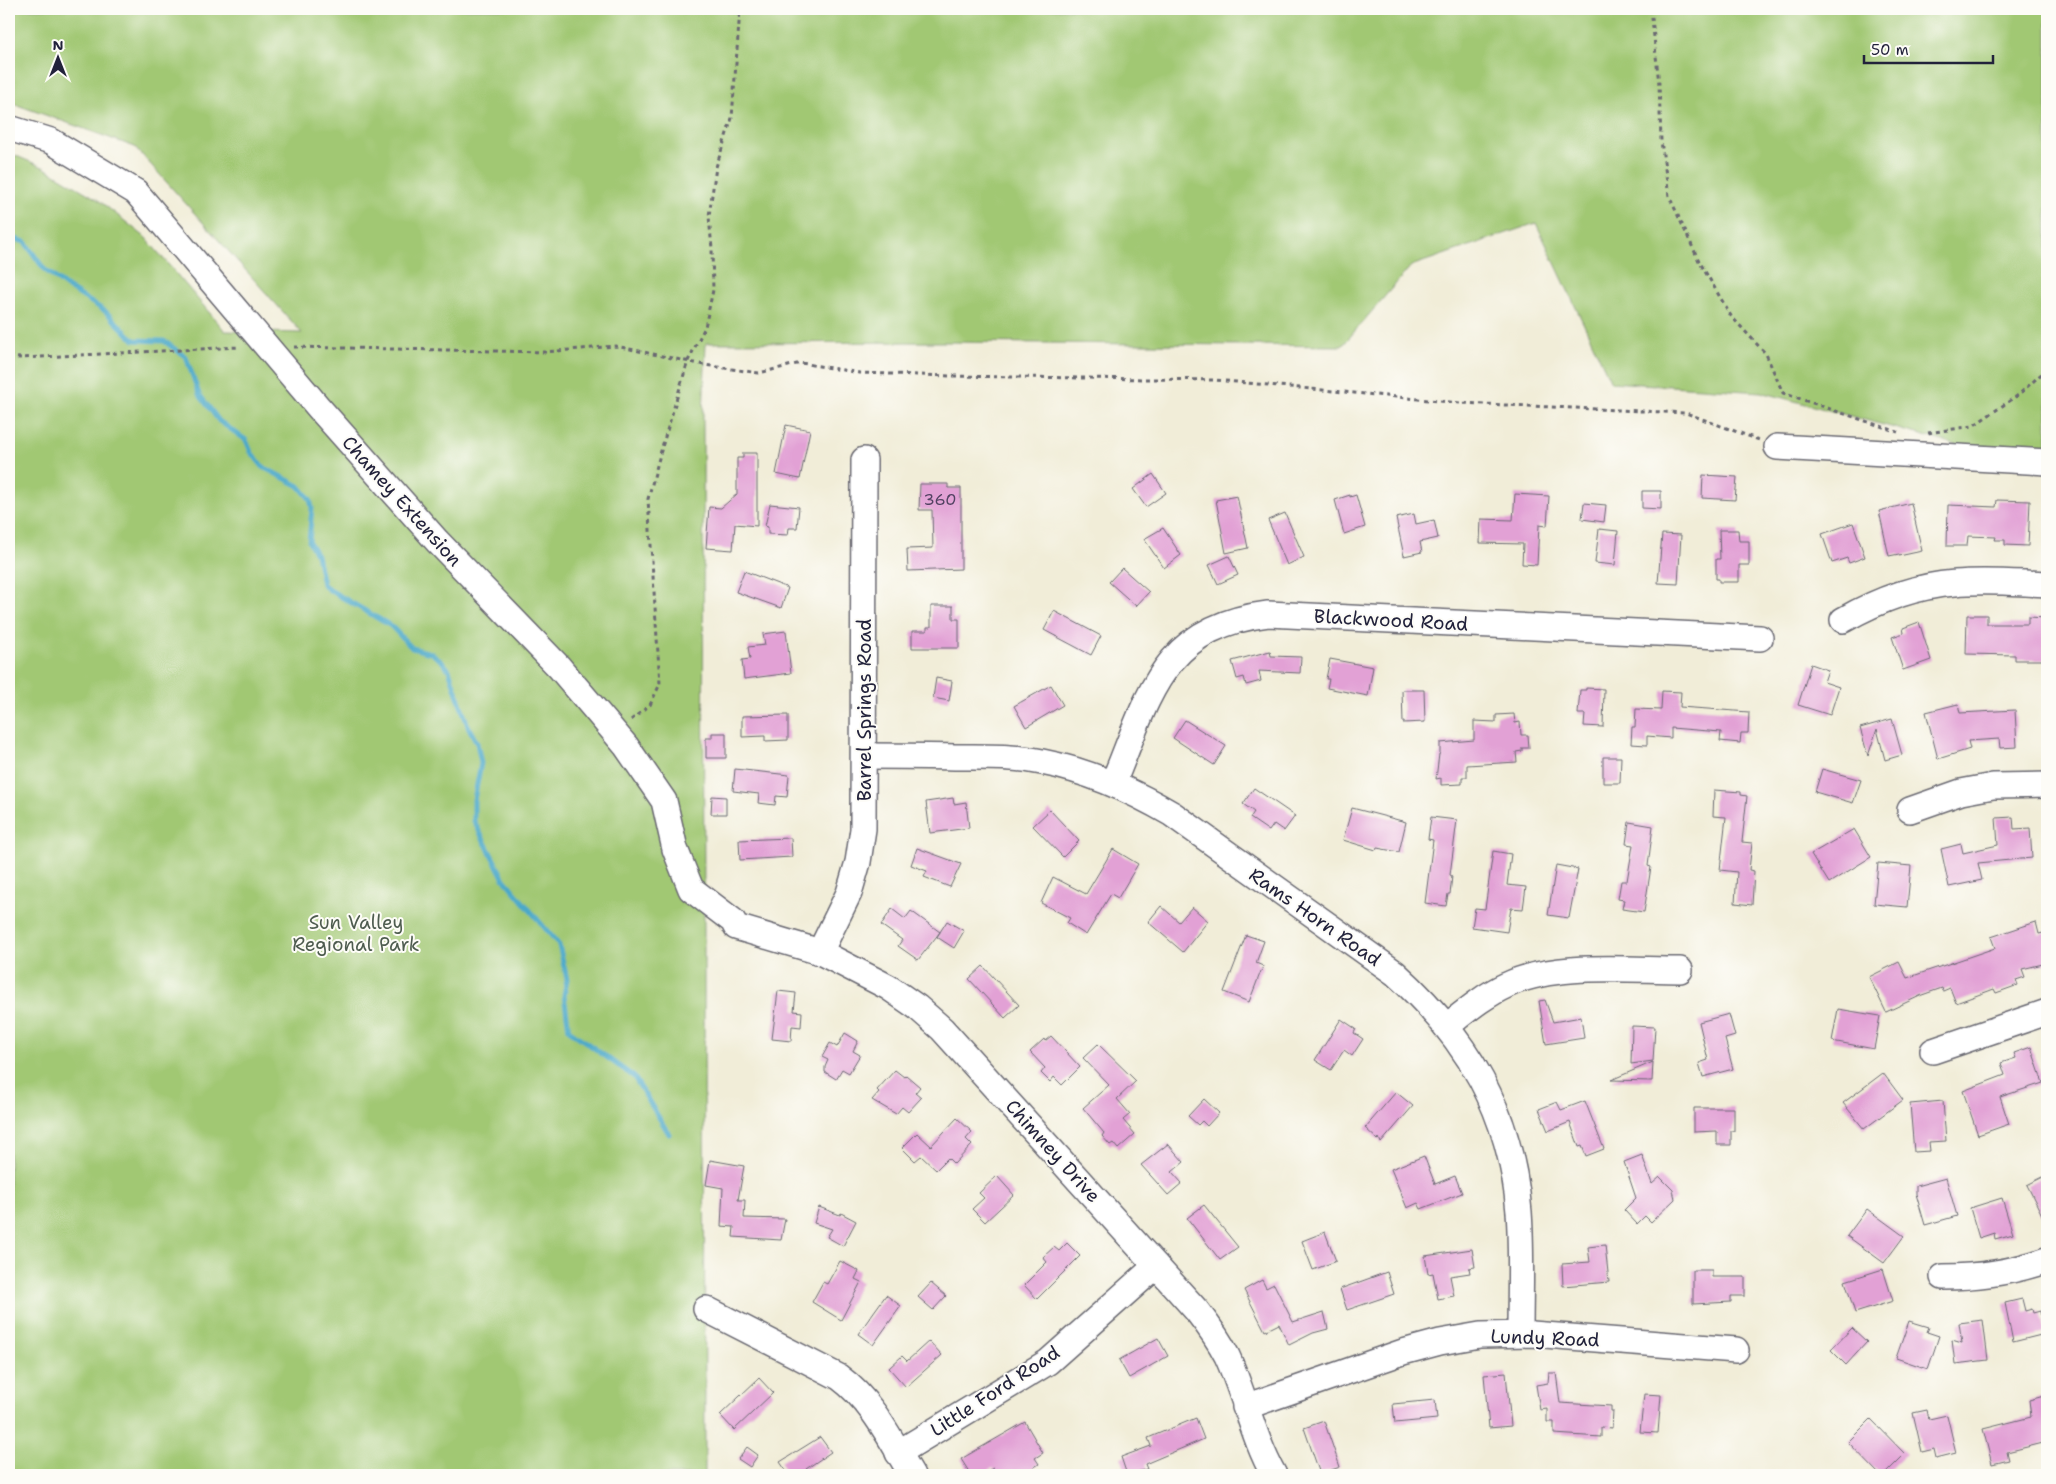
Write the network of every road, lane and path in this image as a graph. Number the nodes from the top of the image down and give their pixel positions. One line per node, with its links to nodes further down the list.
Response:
1 (740, 9): 6 (path)
2 (1651, 9): 8 (path)
3 (9, 128): 4 (street, Chamey Extension)
4 (267, 346): 5 (path); 6 (path); 16 (street, Chamey Extension)
5 (9, 357)
6 (688, 362): 10 (path); 16 (path)
7 (2047, 369): 9 (path)
8 (1902, 433)
9 (1920, 435)
10 (1777, 447): 12 (street)
11 (864, 460): 17 (street, Barrel Springs Road)
12 (2047, 462)
13 (2047, 584): 14 (street)
14 (1842, 620)
15 (1760, 638): 18 (street, Blackwood Road)
16 (614, 732): 21 (street, Chamey Extension)
17 (864, 756): 18 (street, Rams Horn Road); 22 (street, Barrel Springs Road)
18 (1113, 783): 25 (street, Rams Horn Road)
19 (2047, 785): 20 (street)
20 (1910, 810)
21 (736, 927): 22 (street, Chimney Drive)
22 (820, 952): 28 (street, Chimney Drive)
23 (1680, 970): 25 (street)
24 (2047, 1012): 26 (street)
25 (1447, 1026): 31 (street, Rams Horn Road)
26 (1933, 1051)
27 (2047, 1260): 29 (street)
28 (1156, 1266): 33 (street, Chimney Drive); 34 (street, Little Ford Road)
29 (1943, 1277)
30 (706, 1309): 34 (street)
31 (1520, 1333): 32 (street, Lundy Road); 33 (street, Lundy Road)
32 (1736, 1350)
33 (1245, 1407): 36 (street, Chimney Drive)
34 (898, 1452): 35 (street)
35 (912, 1475)
36 (1274, 1475)

